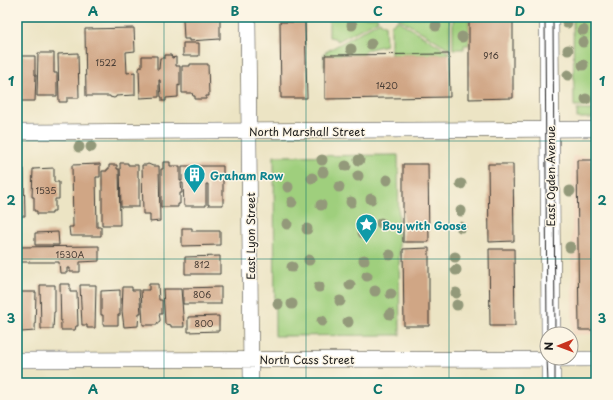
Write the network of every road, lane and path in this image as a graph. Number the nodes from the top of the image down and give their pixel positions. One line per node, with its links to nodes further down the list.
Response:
1 (248, 17): 5 (street, East Lyon Street)
2 (549, 17): 4 (street, East Ogden Avenue)
3 (596, 129): 4 (street, North Marshall Street)
4 (550, 130): 5 (street, North Marshall Street); 7 (street, East Ogden Avenue)
5 (249, 131): 6 (street, North Marshall Street); 12 (street, East Lyon Street)
6 (17, 132)
7 (551, 326)
8 (539, 358): 12 (street, North Cass Street)
9 (579, 359): 10 (street, North Cass Street)
10 (596, 359)
11 (17, 360): 12 (street, North Cass Street)
12 (251, 360): 14 (street, East Lyon Street)
13 (551, 366): 15 (street)
14 (251, 383)
15 (551, 383)

